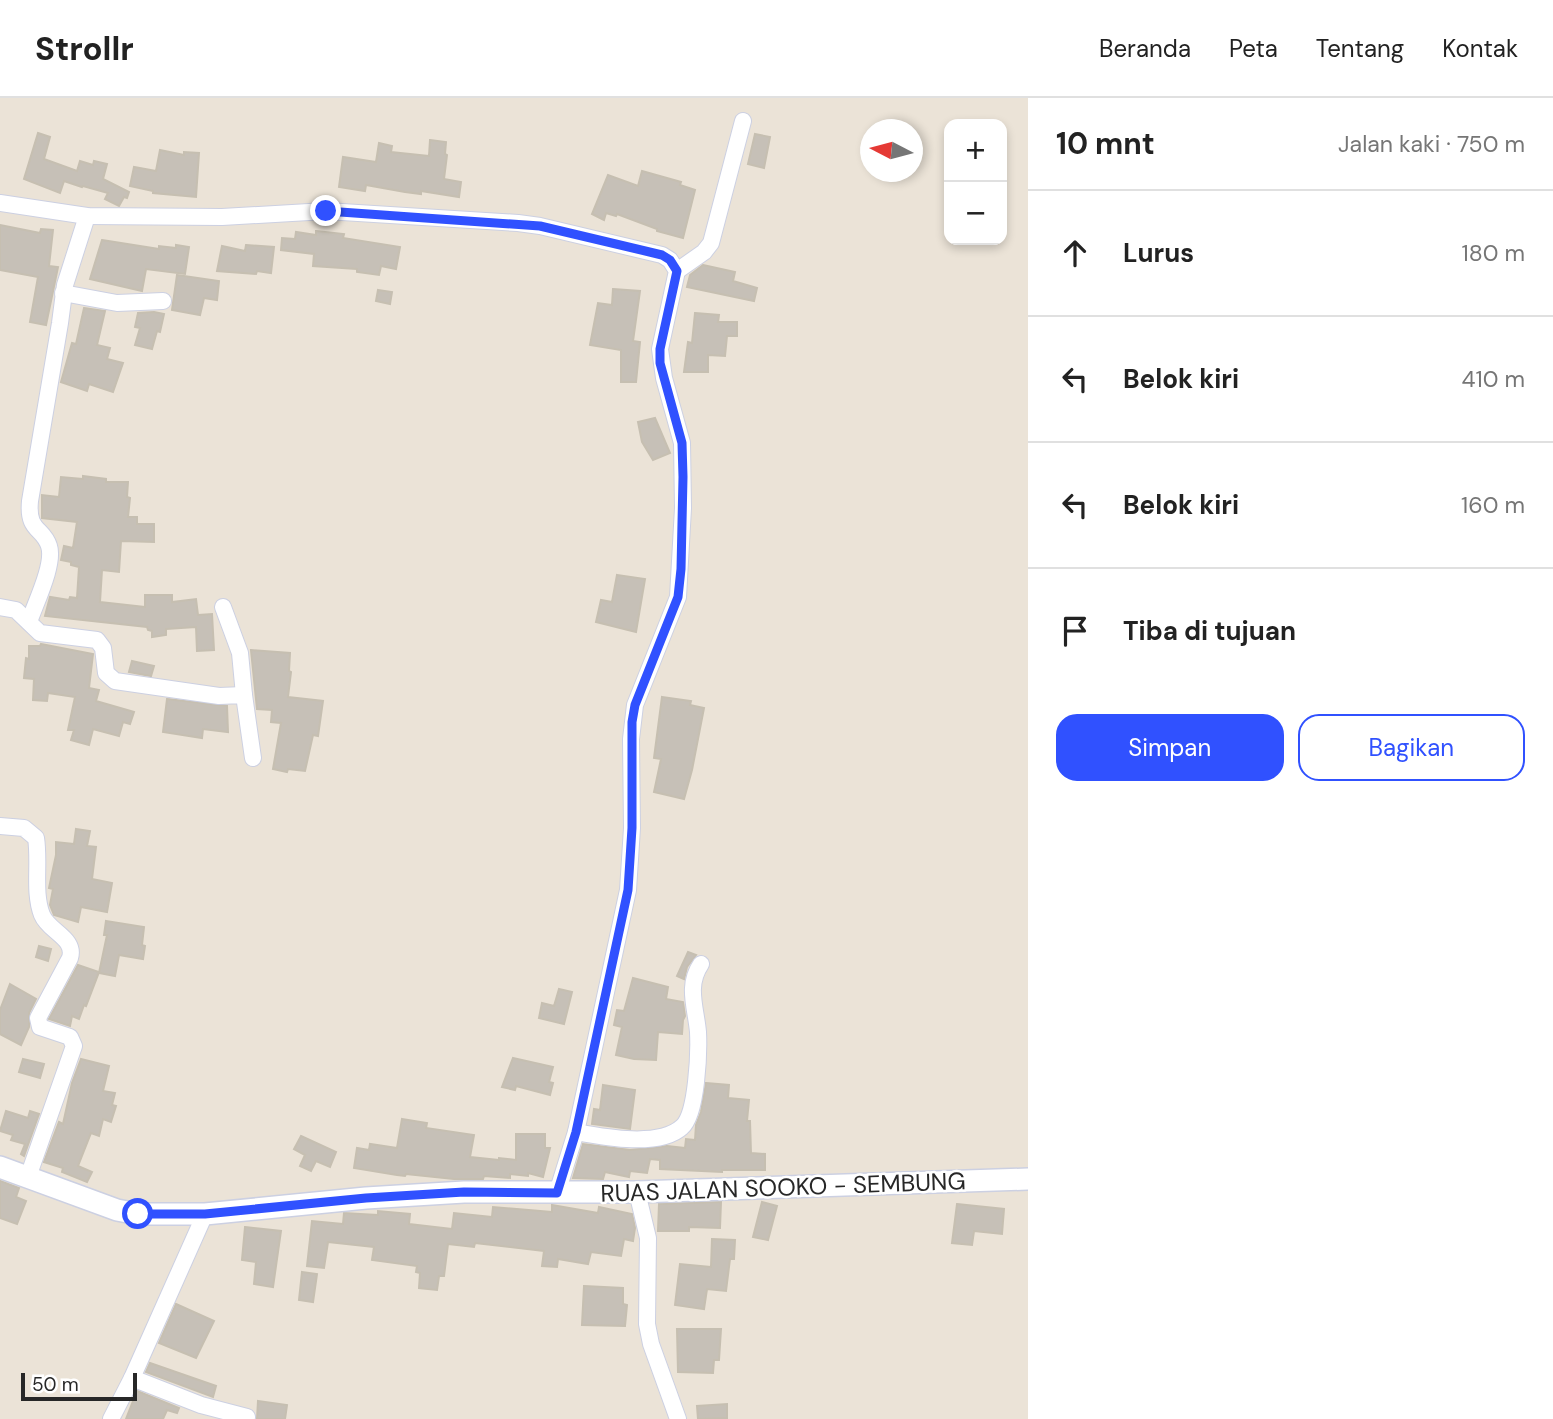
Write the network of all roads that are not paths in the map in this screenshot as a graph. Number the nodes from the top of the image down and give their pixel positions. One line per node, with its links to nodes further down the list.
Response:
1 (743, 121): 4 (street)
2 (0, 202): 3 (street)
3 (87, 216): 4 (street); 5 (street)
4 (677, 271): 14 (street)
5 (63, 293): 6 (street); 9 (street)
6 (163, 301)
7 (0, 607): 9 (street)
8 (223, 607): 10 (street)
9 (29, 622): 10 (street)
10 (244, 695): 11 (street)
11 (253, 758)
12 (0, 826): 16 (street)
13 (701, 964): 14 (street)
14 (576, 1132): 19 (street)
15 (0, 1167): 16 (main road, RUAS JALAN SOOKO - SEMBUNG)
16 (28, 1177): 20 (main road, RUAS JALAN SOOKO - SEMBUNG)
17 (1028, 1179): 18 (main road, RUAS JALAN SOOKO - SEMBUNG)
18 (637, 1192): 19 (main road, RUAS JALAN SOOKO - SEMBUNG); 24 (street)
19 (557, 1193): 20 (main road, RUAS JALAN SOOKO - SEMBUNG)
20 (205, 1214): 21 (street)
21 (132, 1378): 22 (street); 23 (street)
22 (247, 1417)
23 (111, 1419)
24 (678, 1419)

